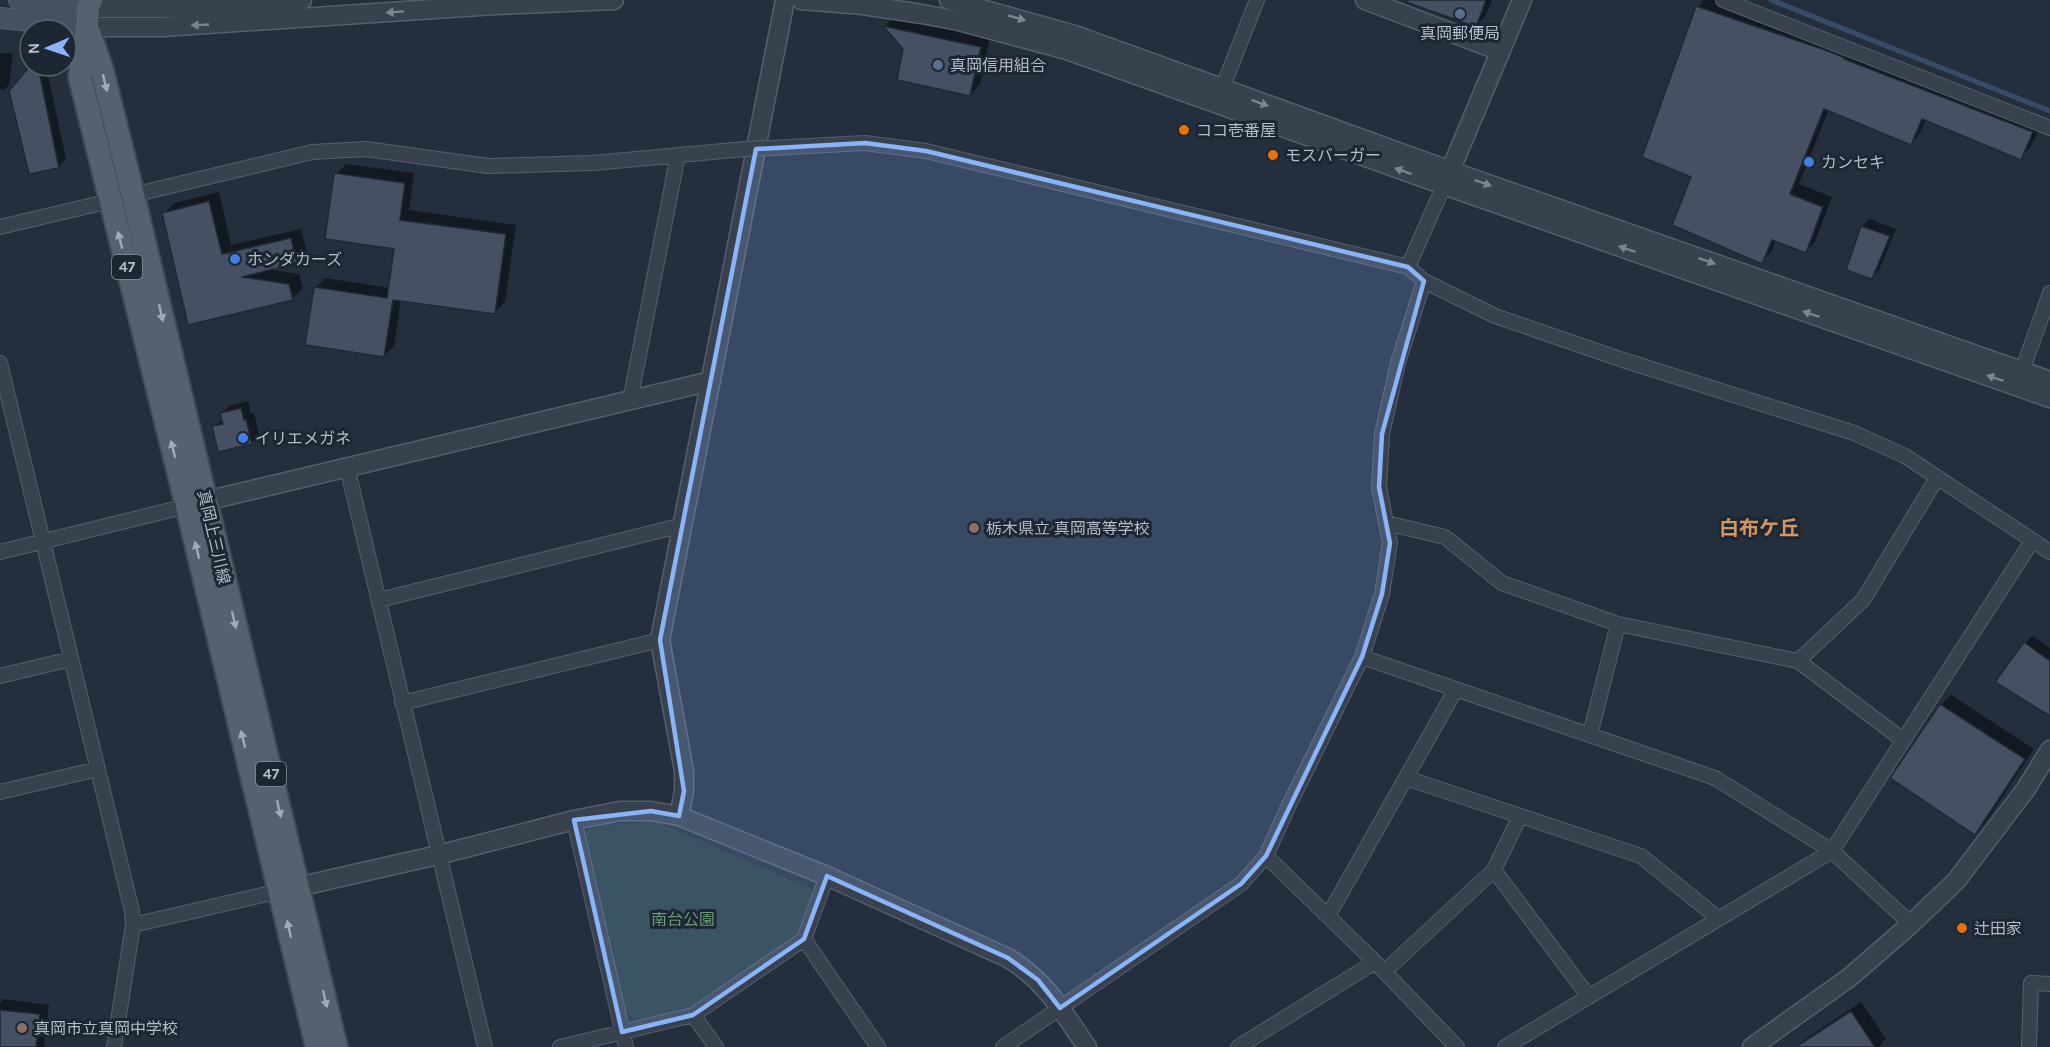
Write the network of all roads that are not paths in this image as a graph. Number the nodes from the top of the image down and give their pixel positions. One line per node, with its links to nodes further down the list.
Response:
1 (19, 0): 13 (main road)
2 (302, 0): 11 (street)
3 (614, 0): 12 (street)
4 (785, 0): 29 (street)
5 (801, 0): 15 (street)
6 (1257, 0): 17 (street)
7 (1365, 0): 16 (street)
8 (1522, 0): 16 (street)
9 (1723, 0): 18 (street)
10 (957, 1): 15 (street); 17 (street, one-way to 17)
11 (240, 2): 13 (street)
12 (495, 3): 13 (street, one-way to 13)
13 (89, 12): 14 (main road); 21 (main road, 真岡上三川線 / 47, one-way to 21); 22 (main road, 真岡上三川線 / 47)
14 (0, 18)
15 (959, 21): 20 (street, one-way to 15)
16 (1500, 51): 20 (street)
17 (1222, 89): 20 (street, one-way to 20)
18 (2050, 128)
19 (678, 155): 21 (street); 24 (street, bridge); 32 (street)
20 (1447, 178): 24 (street); 28 (street, one-way to 28); 31 (street, one-way to 20)
21 (133, 195): 37 (main road, 真岡上三川線 / 47, one-way to 37)
22 (110, 201): 23 (street); 37 (main road, 真岡上三川線 / 47, one-way to 22)
23 (0, 227)
24 (1408, 267): 25 (street)
25 (1424, 281): 36 (street); 38 (street)
26 (2050, 294): 28 (street)
27 (0, 363): 33 (street)
28 (2022, 371): 30 (street)
29 (711, 381): 32 (street); 39 (street)
30 (2050, 381)
31 (2050, 398)
32 (630, 401): 35 (street)
33 (15, 424): 34 (street); 40 (street)
34 (0, 427)
35 (347, 467): 37 (street); 44 (street)
36 (1937, 478): 41 (street); 49 (street)
37 (196, 504): 40 (street); 67 (main road, 真岡上三川線 / 47)
38 (1386, 523): 45 (street); 47 (street)
39 (683, 525): 44 (street); 46 (street)
40 (44, 541): 42 (street); 48 (street)
41 (2032, 541): 43 (street); 54 (street)
42 (0, 552)
43 (2050, 552)
44 (379, 600): 52 (street)
45 (1618, 624): 49 (street); 53 (street)
46 (660, 640): 52 (street); 59 (street)
47 (1362, 657): 51 (street); 64 (street)
48 (70, 659): 50 (street); 56 (street)
49 (1798, 661): 54 (street)
50 (0, 676)
51 (1456, 689): 53 (street); 57 (street)
52 (402, 703): 63 (street)
53 (1590, 735): 62 (street)
54 (1903, 740): 62 (street)
55 (2050, 750): 70 (street)
56 (98, 769): 58 (street); 71 (street)
57 (1406, 778): 60 (street); 68 (street)
58 (0, 792)
59 (679, 816): 61 (street); 66 (street)
60 (1520, 816): 65 (street); 69 (street)
61 (574, 820): 63 (street); 78 (street)
62 (1832, 851): 69 (street); 70 (street)
63 (438, 855): 67 (street); 83 (street)
64 (1266, 856): 68 (street); 76 (street)
65 (1494, 870): 73 (street); 75 (street)
66 (827, 876): 72 (street); 76 (street)
67 (289, 889): 71 (street); 81 (main road, 真岡上三川線 / 47, one-way to 67); 82 (main road, 真岡上三川線 / 47, one-way to 82)
68 (1328, 916): 73 (street)
69 (1719, 919): 75 (street)
70 (1911, 924): 79 (street)
71 (133, 925): 80 (street)
72 (804, 939): 77 (street); 87 (street)
73 (1380, 966): 90 (street); 91 (street)
74 (2050, 984): 93 (street)
75 (1588, 997): 92 (street)
76 (1060, 1008): 88 (street); 89 (street)
77 (693, 1015): 78 (street); 86 (street)
78 (622, 1032): 84 (street); 85 (street)
79 (1755, 1046)
80 (114, 1047)
81 (317, 1047)
82 (336, 1047)
83 (485, 1047)
84 (560, 1047)
85 (626, 1047)
86 (716, 1047)
87 (878, 1047)
88 (1003, 1047)
89 (1087, 1047)
90 (1238, 1047)
91 (1457, 1047)
92 (1505, 1047)
93 (2029, 1047)

